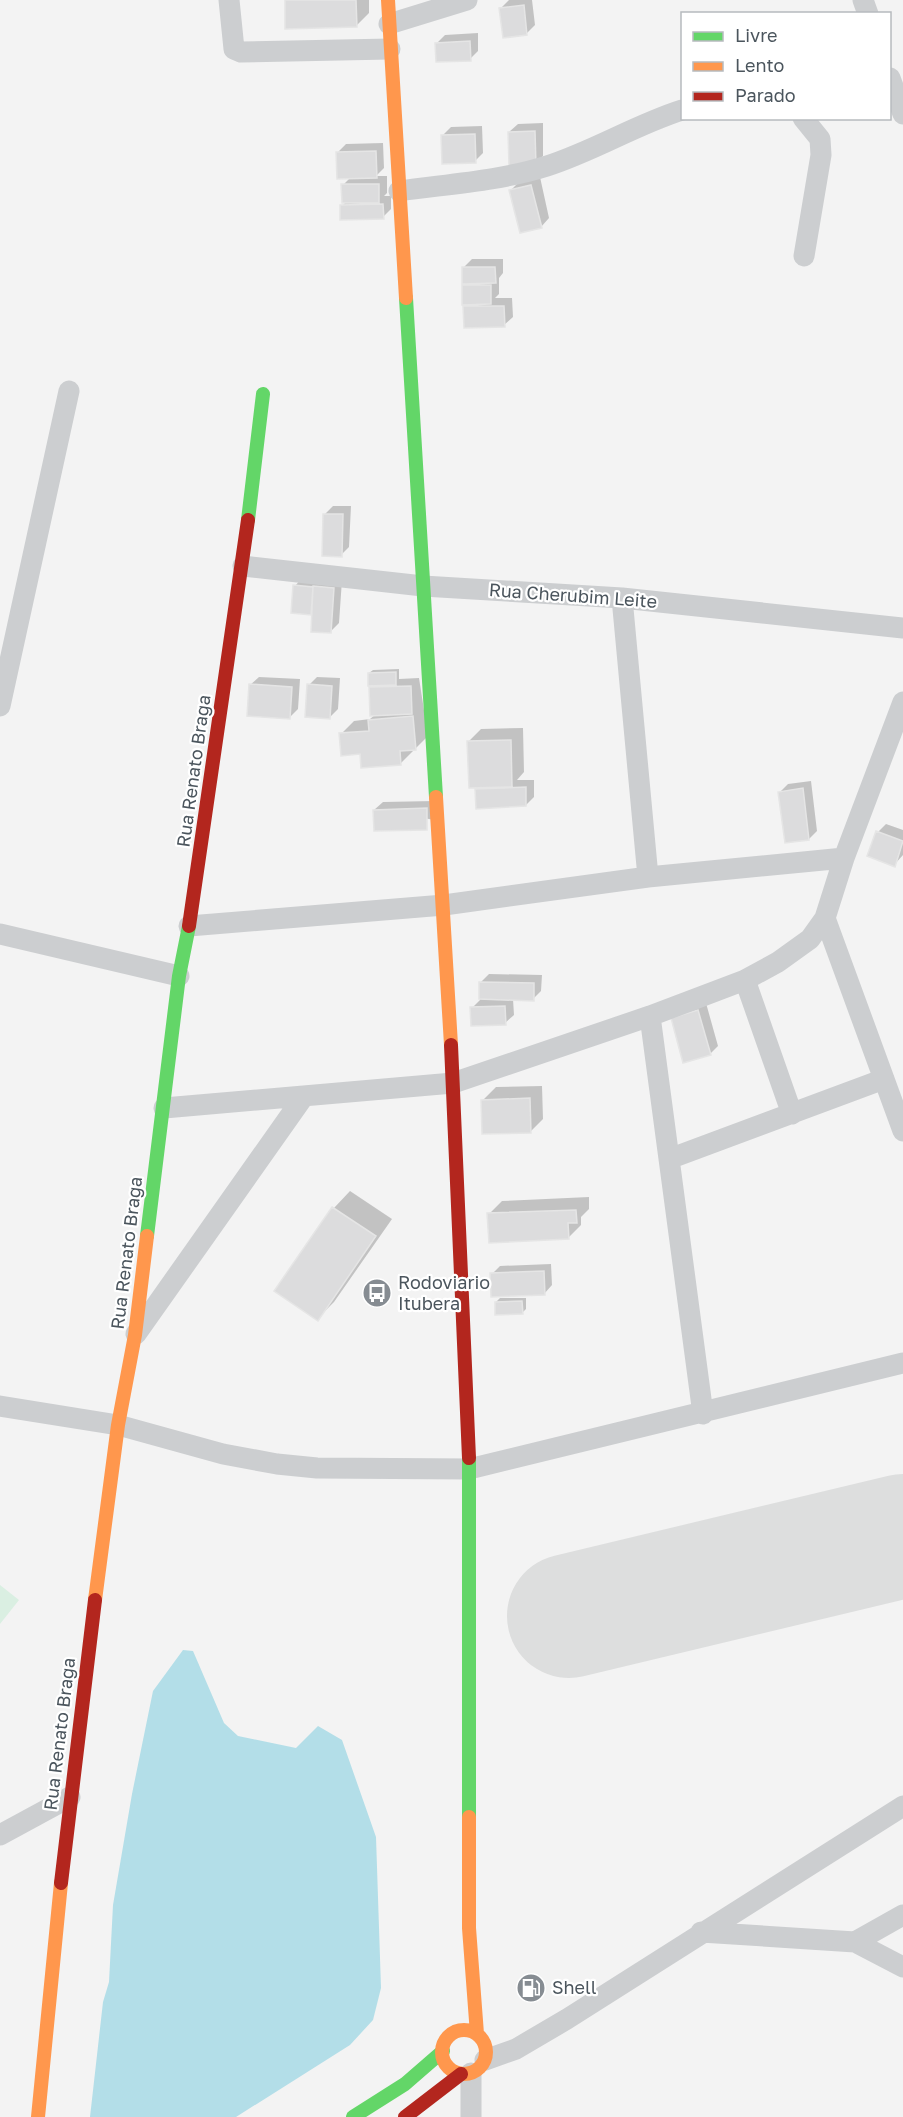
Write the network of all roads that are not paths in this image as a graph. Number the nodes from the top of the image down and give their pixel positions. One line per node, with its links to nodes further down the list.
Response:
1 (229, 0): 5 (street)
2 (388, 0): 4 (main road)
3 (467, 0): 4 (street)
4 (389, 24): 5 (main road)
5 (390, 49): 10 (main road)
6 (891, 81): 8 (street)
7 (681, 110): 10 (street)
8 (903, 114)
9 (805, 120): 11 (street)
10 (399, 191): 15 (main road)
11 (804, 256)
12 (69, 391): 18 (street)
13 (263, 394): 14 (main road, Rua Renato Braga)
14 (243, 566): 15 (street, Rua Cherubim Leite); 25 (main road, Rua Renato Braga)
15 (423, 586): 16 (street, Rua Cherubim Leite); 23 (main road)
16 (622, 598): 17 (street, Rua Cherubim Leite); 22 (street)
17 (903, 628)
18 (5, 660): 20 (street)
19 (903, 702): 21 (street)
20 (0, 706)
21 (844, 858): 22 (street); 24 (street)
22 (648, 877): 23 (street)
23 (444, 905): 25 (street); 31 (main road)
24 (825, 918): 28 (street); 30 (street)
25 (189, 926): 27 (main road, Rua Renato Braga)
26 (0, 934): 27 (street)
27 (179, 976): 33 (main road, Rua Renato Braga)
28 (745, 980): 29 (street); 34 (street)
29 (650, 1016): 31 (street); 36 (street)
30 (884, 1080): 34 (street); 35 (street)
31 (453, 1083): 32 (street); 42 (main road)
32 (304, 1096): 33 (street); 37 (street)
33 (164, 1108): 37 (main road, Rua Renato Braga)
34 (792, 1114): 36 (street)
35 (903, 1131)
36 (669, 1159): 40 (street)
37 (135, 1335): 41 (main road, Rua Renato Braga)
38 (903, 1363): 40 (street)
39 (0, 1406): 41 (street)
40 (703, 1414): 42 (street)
41 (118, 1425): 42 (street); 43 (main road, Rua Renato Braga)
42 (469, 1469): 47 (main road)
43 (70, 1797): 45 (street); 56 (main road, Rua Renato Braga)
44 (903, 1806): 48 (street)
45 (0, 1835)
46 (903, 1916): 49 (street)
47 (469, 1928): 51 (main road); 53 (main road)
48 (701, 1932): 49 (street); 55 (street)
49 (855, 1942): 50 (street)
50 (903, 1967)
51 (457, 1977)
52 (450, 2018): 54 (main road)
53 (477, 2034): 54 (main road); 55 (main road)
54 (445, 2045): 55 (main road); 57 (main road)
55 (473, 2069): 58 (main road); 59 (street)
56 (38, 2117)
57 (353, 2117)
58 (405, 2117)
59 (471, 2117)

